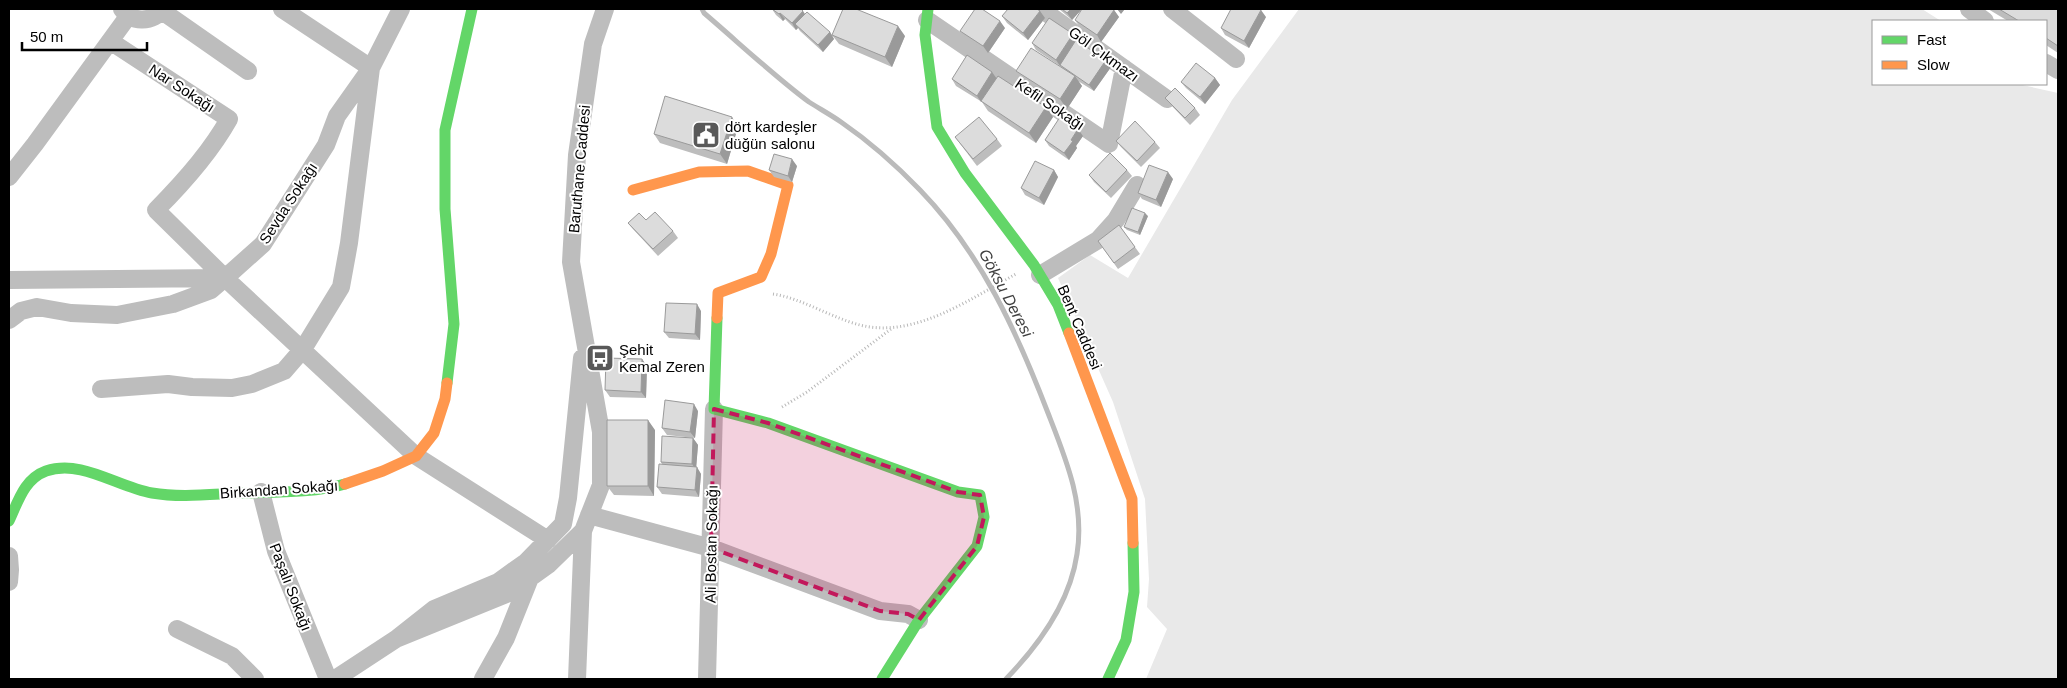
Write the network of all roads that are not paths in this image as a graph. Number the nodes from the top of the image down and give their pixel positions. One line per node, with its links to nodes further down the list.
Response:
1 (282, 9): 15 (street)
2 (401, 9): 15 (street, Sevda Sokaḡı)
3 (472, 9): 31 (street, Birkandan Sokağı)
4 (605, 9): 27 (street, Baruthane Caddesi)
5 (1041, 9): 16 (street, Göl Çıkmazı)
6 (1172, 9): 13 (street)
7 (1969, 9): 11 (street)
8 (163, 10): 9 (street); 18 (street)
9 (125, 12): 12 (street)
10 (928, 14): 16 (street, Kefil Sokağı); 23 (street, Bent Caddesi)
11 (1984, 20)
12 (110, 42): 20 (street); 24 (street, Nar Sokağı)
13 (1236, 59)
14 (2047, 63): 17 (street)
15 (371, 68): 24 (street, Sevda Sokaḡı); 28 (street)
16 (1124, 68): 19 (street, Göl Çıkmazı)
17 (2058, 70)
18 (248, 71)
19 (1166, 98)
20 (10, 172)
21 (1137, 185): 23 (street)
22 (632, 190): 30 (street)
23 (1037, 270): 50 (street, Bent Caddesi)
24 (225, 278): 25 (street); 26 (street, Sevda Sokaḡı); 28 (street)
25 (9, 280)
26 (9, 320)
27 (584, 330): 34 (street); 35 (street)
28 (303, 349): 29 (street); 31 (street)
29 (101, 389)
30 (714, 409): 36 (street, Ali Bostan Sokağı); 40 (street)
31 (416, 456): 32 (street, Birkandan Sokağı); 35 (street)
32 (262, 492): 33 (street, Birkandan Sokağı); 45 (street, Paşalı Sokağı)
33 (9, 521)
34 (586, 523): 36 (street); 38 (street); 48 (street)
35 (548, 540): 42 (street)
36 (711, 548): 40 (street); 43 (street, Ali Bostan Sokağı)
37 (9, 556): 39 (street)
38 (530, 578): 42 (street); 47 (street)
39 (9, 582)
40 (919, 620): 49 (street)
41 (177, 629): 44 (street)
42 (396, 639): 46 (street)
43 (710, 678)
44 (255, 679)
45 (328, 679)
46 (335, 679)
47 (483, 679)
48 (577, 679)
49 (882, 679)
50 (1108, 679)

